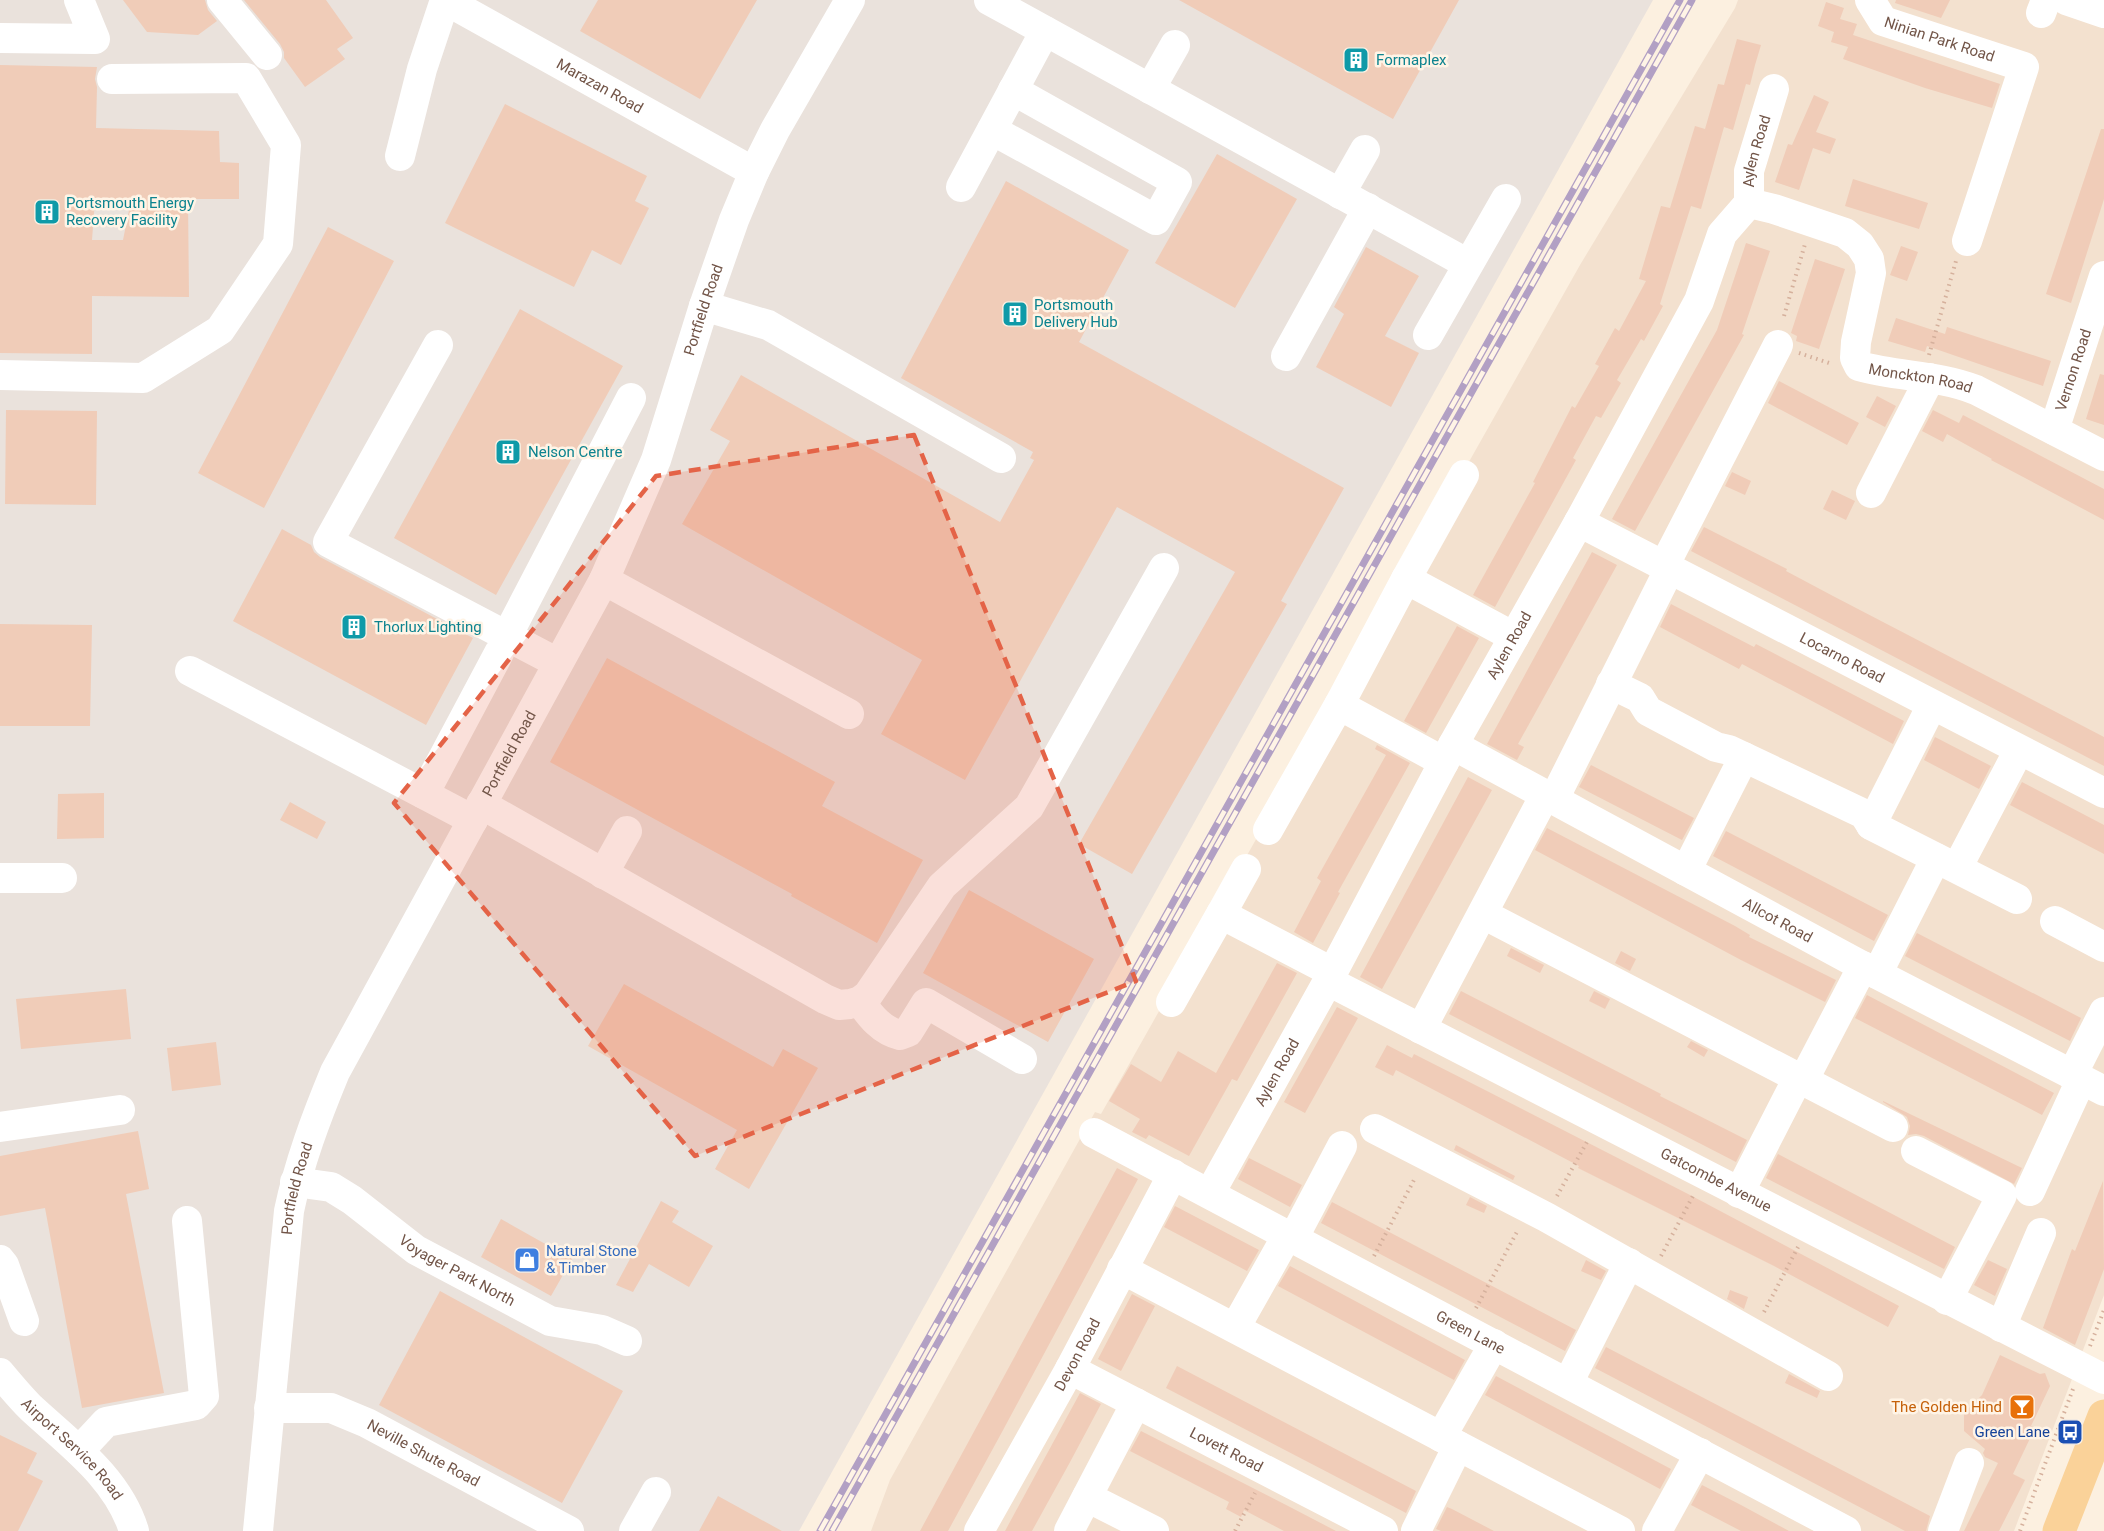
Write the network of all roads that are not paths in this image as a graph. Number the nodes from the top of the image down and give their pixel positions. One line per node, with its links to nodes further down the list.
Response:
1 (79, 0): 10 (street)
2 (222, 0): 12 (street)
3 (445, 0): 19 (street, Marazan Road); 20 (street, Marazan Road)
4 (850, 0): 20 (street, Portfield Road)
5 (989, 0): 9 (street)
6 (2051, 4): 8 (street)
7 (1882, 7): 26 (street, Ninian Park Road)
8 (2104, 13)
9 (1045, 31): 14 (street); 16 (street)
10 (0, 38)
11 (1175, 45): 14 (street)
12 (267, 56)
13 (112, 79): 34 (street)
14 (1150, 89): 22 (street)
15 (1774, 89): 24 (street, Aylen Road)
16 (1013, 90): 17 (street); 17 (street)
17 (992, 130): 21 (street)
18 (1365, 150): 22 (street)
19 (400, 156)
20 (754, 172): 29 (street, Portfield Road)
21 (961, 187)
22 (1340, 194): 25 (street)
23 (1506, 199): 27 (street)
24 (1749, 203): 35 (street, Monckton Road); 42 (street, Aylen Road)
25 (1368, 208): 27 (street); 33 (street)
26 (1967, 241)
27 (1468, 264): 30 (street)
28 (2104, 276): 37 (street, Vernon Road)
29 (704, 306): 39 (street); 46 (street, Portfield Road)
30 (1428, 335)
31 (438, 345): 48 (street)
32 (1778, 345): 43 (street)
33 (1286, 356)
34 (0, 375)
35 (1930, 378): 37 (street, Monckton Road); 41 (street)
36 (631, 398): 48 (street)
37 (2054, 430): 38 (street, Monckton Road)
38 (2104, 456)
39 (1001, 458)
40 (1464, 475): 45 (street)
41 (1872, 493)
42 (1579, 522): 43 (street, Locarno Road); 47 (street, Aylen Road)
43 (1667, 567): 51 (street); 53 (street, Locarno Road)
44 (1164, 568): 79 (street)
45 (1406, 579): 47 (street); 52 (street)
46 (604, 580): 49 (street, Portfield Road); 54 (street)
47 (1514, 637): 56 (street, Aylen Road)
48 (503, 644): 49 (street); 58 (street)
49 (558, 663): 61 (street, Portfield Road)
50 (190, 670): 58 (street)
51 (1611, 684): 57 (street); 60 (street)
52 (1339, 705): 56 (street, Allcot Road); 63 (street)
53 (1932, 705): 55 (street, Locarno Road); 62 (street)
54 (849, 714)
55 (2019, 750): 59 (street, Locarno Road); 65 (street)
56 (1449, 754): 60 (street, Allcot Road); 77 (street, Aylen Road)
57 (1744, 757): 62 (street); 67 (street)
58 (424, 794): 61 (street)
59 (2104, 794)
60 (1550, 797): 67 (street, Allcot Road); 73 (street)
61 (477, 812): 68 (street); 93 (street, Portfield Road)
62 (1871, 825): 65 (street)
63 (1268, 830)
64 (627, 831): 68 (street)
65 (1947, 863): 71 (street); 76 (street)
66 (1246, 869): 72 (street)
67 (1686, 871): 76 (street, Allcot Road)
68 (603, 873): 79 (street)
69 (0, 878): 70 (street)
70 (62, 878)
71 (2017, 899)
72 (1221, 914): 77 (street, Gatcombe Avenue); 78 (street)
73 (1483, 914): 81 (street); 83 (street)
74 (2055, 921): 75 (street)
75 (2104, 947)
76 (1870, 970): 83 (street); 84 (street, Allcot Road)
77 (1330, 977): 81 (street, Gatcombe Avenue); 95 (street, Aylen Road)
78 (1171, 1002)
79 (849, 1003): 82 (street)
80 (2104, 1012): 84 (street)
81 (1422, 1029): 96 (street, Gatcombe Avenue)
82 (1022, 1059)
83 (1800, 1080): 87 (street); 96 (street)
84 (2085, 1082): 94 (street)
85 (120, 1110): 86 (street)
86 (0, 1127)
87 (1893, 1127)
88 (1375, 1129): 102 (street)
89 (1094, 1133): 92 (street, Green Lane)
90 (1342, 1146): 99 (street)
91 (1916, 1151): 103 (street)
92 (1173, 1174): 95 (street, Green Lane); 101 (street, Devon Road)
93 (295, 1182): 107 (street, Voyager Park North); 115 (street, Portfield Road)
94 (2030, 1191)
95 (1210, 1193): 99 (street, Green Lane)
96 (1739, 1193): 103 (street, Gatcombe Avenue)
97 (188, 1221): 118 (street)
98 (2041, 1233): 105 (street)
99 (1291, 1236): 106 (street); 108 (street, Green Lane)
100 (0, 1260): 104 (street)
101 (1122, 1269): 106 (street); 109 (street, Devon Road)
102 (1640, 1269): 111 (street); 113 (street)
103 (1947, 1300): 105 (street, Gatcombe Avenue)
104 (24, 1321)
105 (2001, 1327): 112 (street, Gatcombe Avenue)
106 (1235, 1328): 117 (street)
107 (627, 1341)
108 (1494, 1344): 113 (street, Green Lane); 117 (street)
109 (1070, 1369): 114 (street, Lovett Road); 127 (street, Devon Road)
110 (0, 1373): 118 (street, Airport Service Road)
111 (1828, 1376)
112 (2104, 1379)
113 (1568, 1383): 119 (street, Green Lane)
114 (1136, 1403): 122 (street); 130 (street, Lovett Road)
115 (269, 1408): 124 (street, Portfield Road); 125 (street, Neville Shute Road)
116 (2104, 1416): 136 (main road)
117 (1450, 1441): 131 (street); 132 (street)
118 (79, 1451): 123 (street, Airport Service Road)
119 (1700, 1453): 133 (street); 134 (street, Green Lane)
120 (1969, 1463): 135 (street)
121 (656, 1492): 126 (street)
122 (1087, 1497): 128 (street); 129 (street)
123 (134, 1531)
124 (258, 1531)
125 (569, 1531)
126 (634, 1531)
127 (979, 1531)
128 (1069, 1531)
129 (1154, 1531)
130 (1383, 1531)
131 (1416, 1531)
132 (1620, 1531)
133 (1658, 1531)
134 (1846, 1531)
135 (1943, 1531)
136 (2059, 1531)

